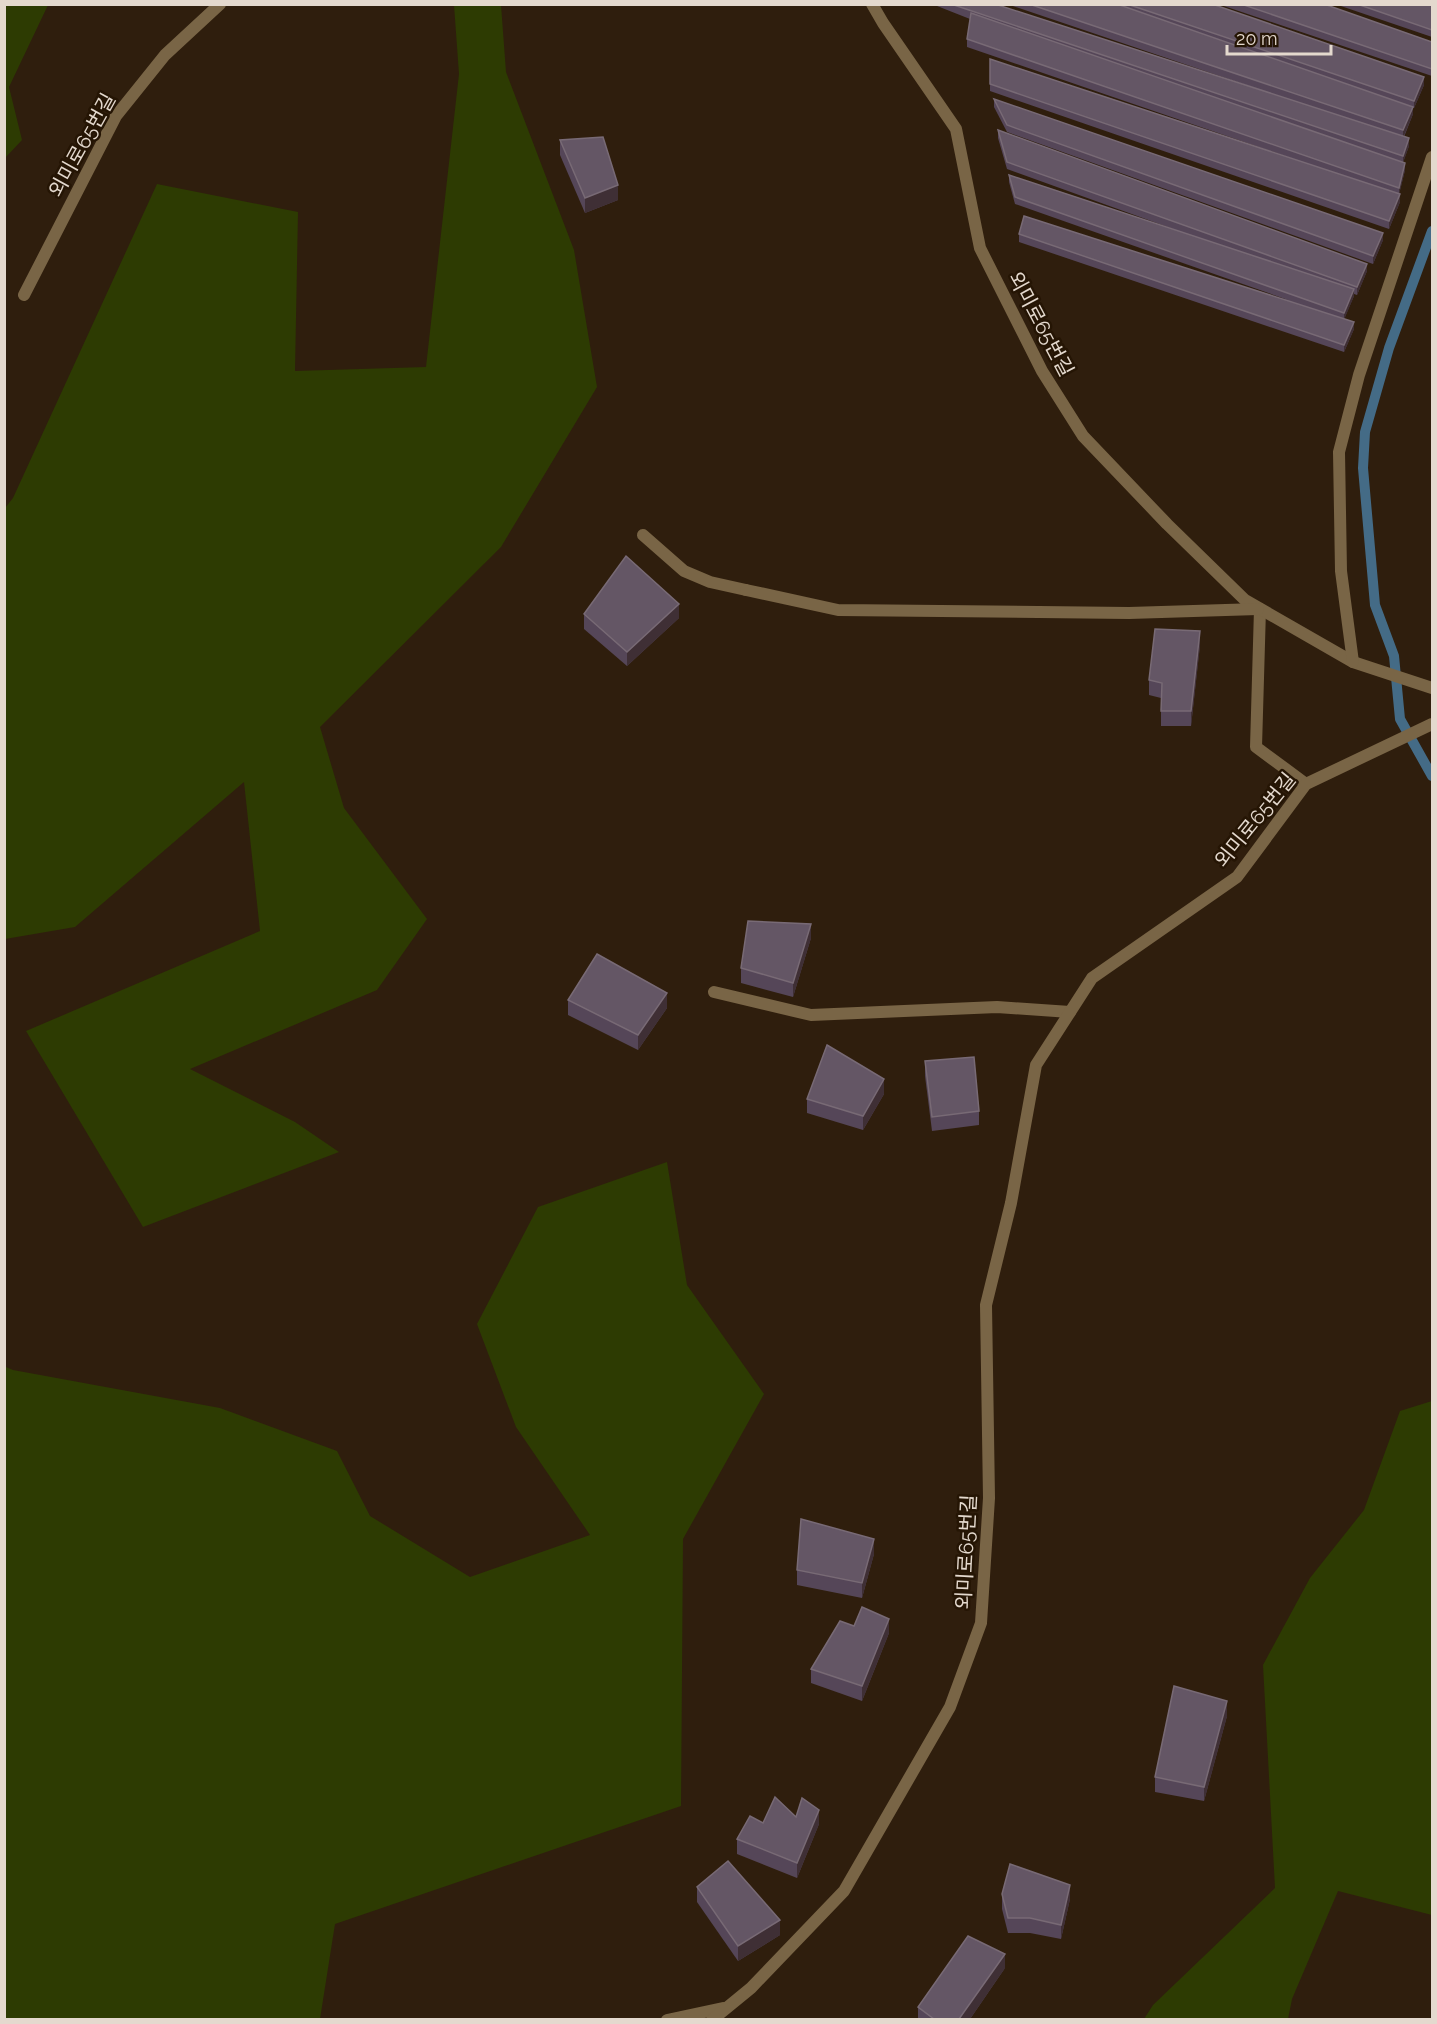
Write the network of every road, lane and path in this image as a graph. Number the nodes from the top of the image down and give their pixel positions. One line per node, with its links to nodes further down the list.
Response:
1 (220, 4): 4 (street, 외미로65번길)
2 (872, 4): 6 (street, 외미로65번길)
3 (1432, 157): 7 (street)
4 (24, 295)
5 (643, 535): 6 (street)
6 (1260, 609): 7 (street, 외미로65번길); 10 (street)
7 (1353, 662): 8 (street, 외미로65번길)
8 (1432, 688)
9 (1429, 726): 10 (street, 외미로65번길)
10 (1306, 783): 12 (street, 외미로65번길)
11 (714, 992): 12 (street)
12 (1070, 1012): 13 (street, 외미로65번길)
13 (724, 2008): 14 (street); 15 (street, 외미로65번길)
14 (667, 2019)
15 (712, 2019)

